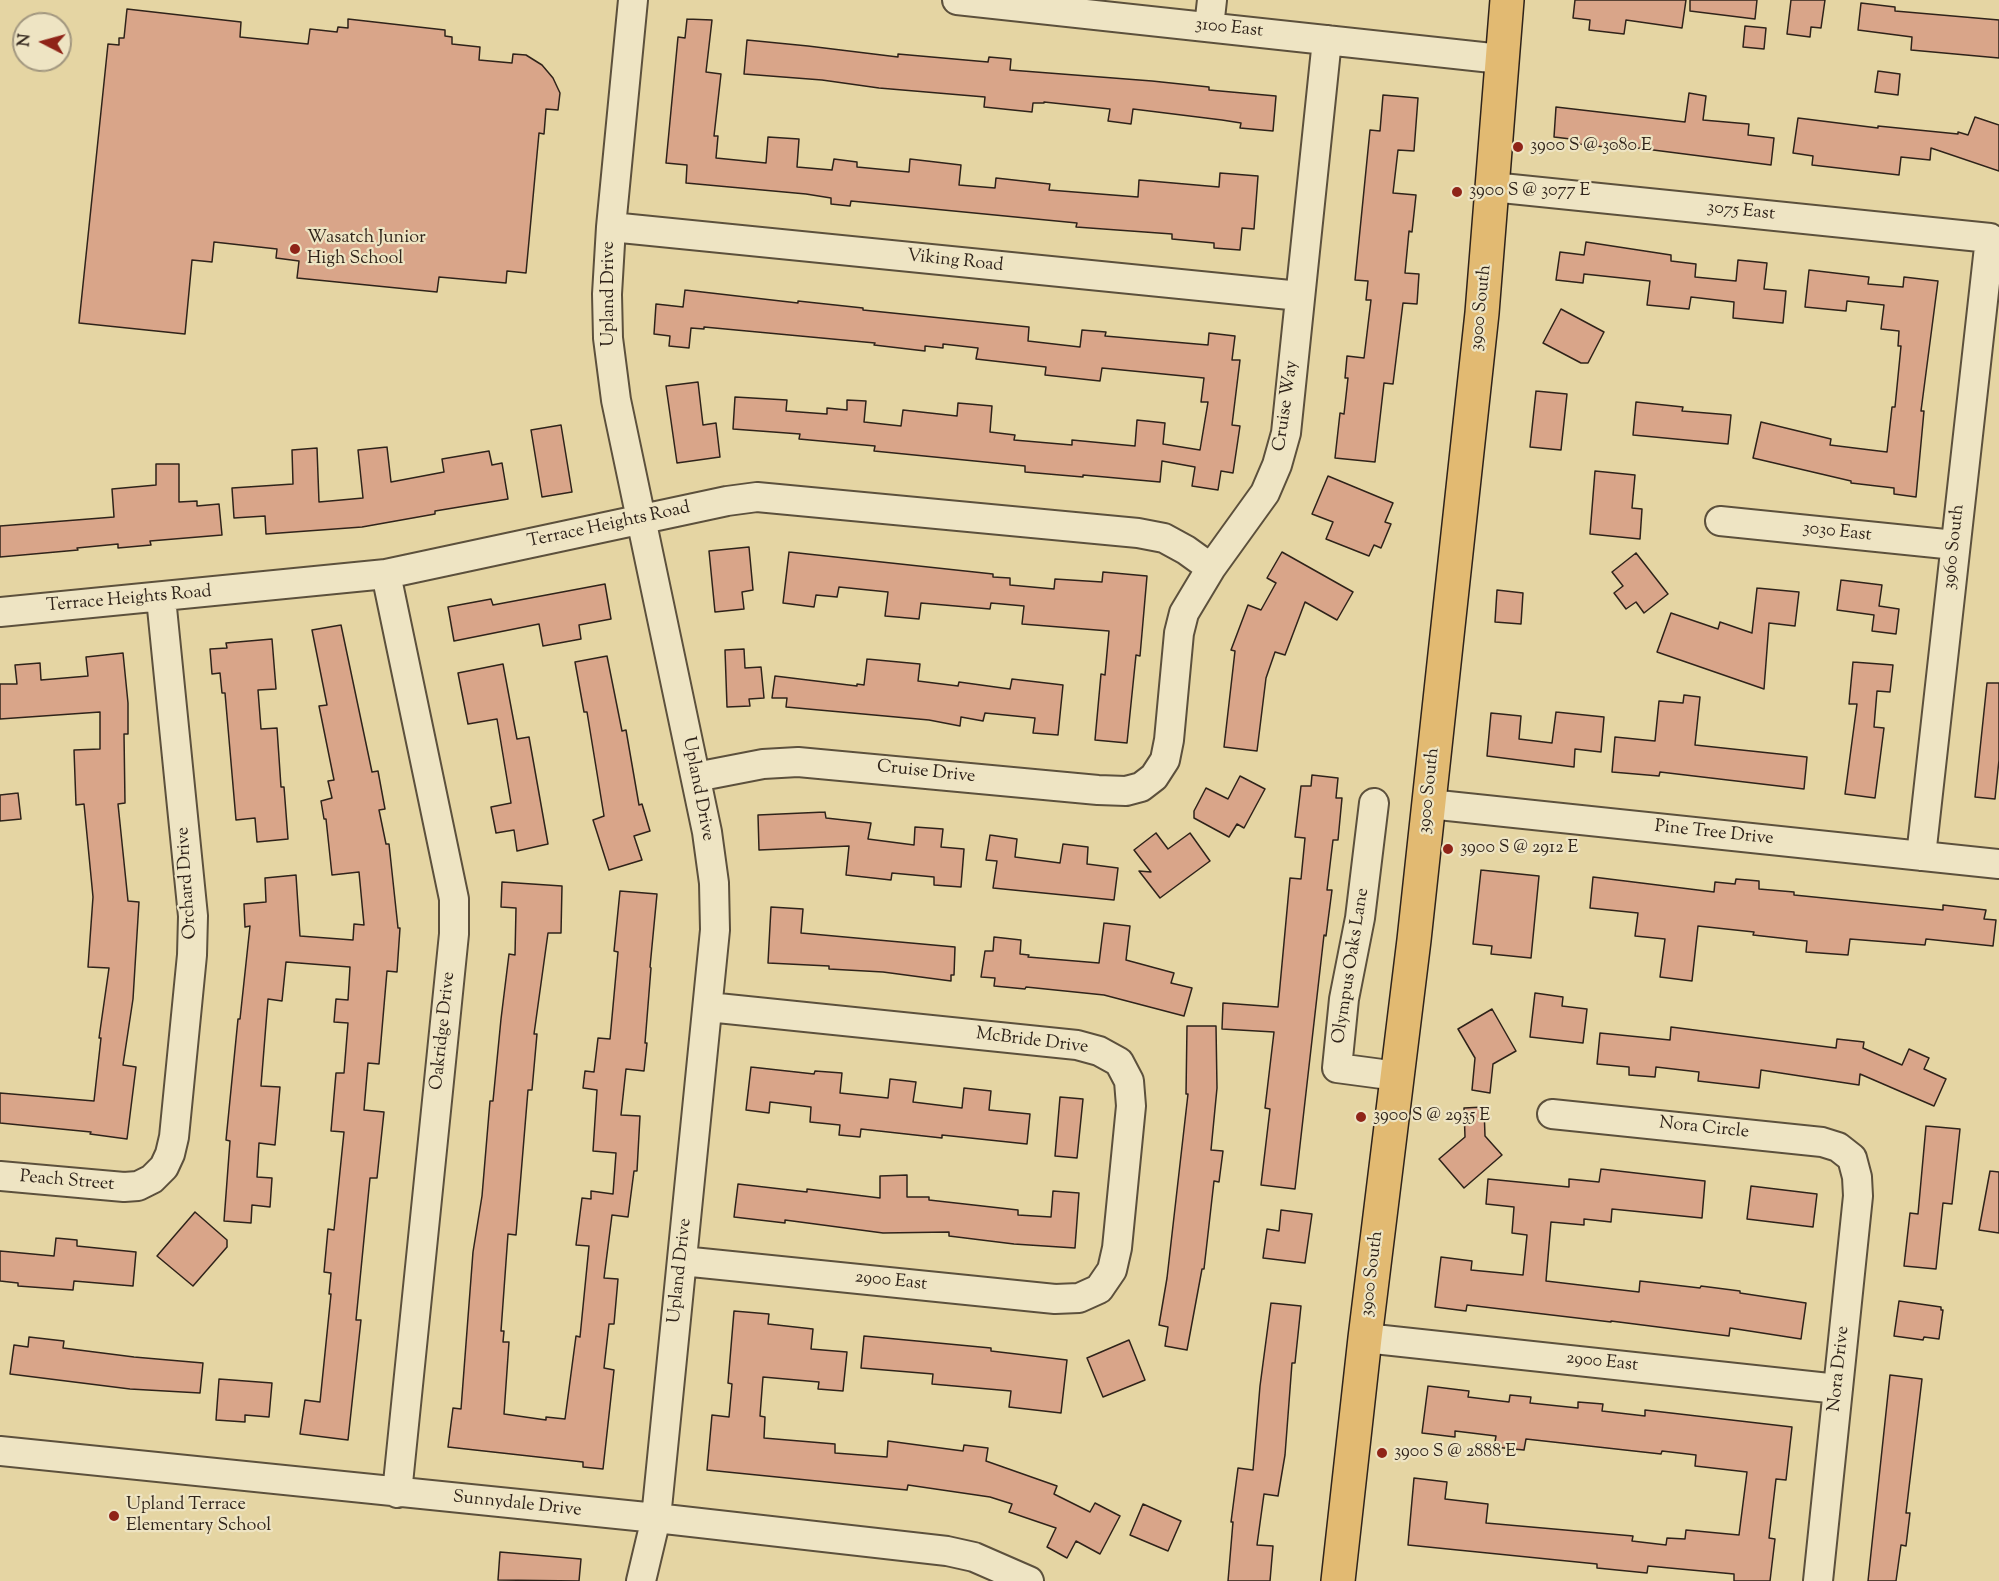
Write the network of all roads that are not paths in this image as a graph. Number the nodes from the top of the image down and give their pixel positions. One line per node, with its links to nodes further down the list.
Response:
1 (633, 0): 8 (street, Upland Drive)
2 (957, 0): 4 (street, 3100 East)
3 (1507, 0): 6 (main road, 3900 South)
4 (1211, 14): 5 (street, 3100 East)
5 (1327, 40): 6 (street, 3100 East); 10 (street, Cruise Way)
6 (1501, 59): 7 (main road, 3900 South)
7 (1492, 187): 9 (street, 3075 East); 21 (main road, 3900 South)
8 (611, 227): 10 (street, Viking Road); 11 (street, Upland Drive)
9 (1990, 238): 13 (street, 3960 South)
10 (1300, 296): 14 (street, Cruise Way)
11 (640, 520): 14 (street, Terrace Heights Road); 15 (street, Terrace Heights Road); 18 (street, Upland Drive)
12 (1720, 521): 13 (street, 3030 East)
13 (1955, 545): 22 (street, 3960 South)
14 (1210, 568): 19 (street, Cruise Way)
15 (386, 574): 16 (street, Terrace Heights Road); 35 (street, Oakridge Drive)
16 (161, 597): 17 (street, Terrace Heights Road); 28 (street, Orchard Drive)
17 (0, 612)
18 (696, 777): 19 (street, Cruise Drive); 24 (street, Upland Drive)
19 (1154, 777)
20 (1374, 803): 25 (street, Olympus Oaks Lane)
21 (1429, 804): 22 (street, Pine Tree Drive); 25 (main road, 3900 South)
22 (1921, 856): 23 (street, Pine Tree Drive)
23 (1999, 864)
24 (708, 1007): 30 (street, Upland Drive); 31 (street, McBride Drive)
25 (1397, 1076): 32 (main road, 3900 South)
26 (1552, 1114): 27 (street, Nora Circle)
27 (1852, 1158): 33 (street, Nora Drive)
28 (164, 1167): 29 (street, Peach Street)
29 (0, 1176)
30 (682, 1261): 31 (street, 2900 East); 36 (street, Upland Drive)
31 (1099, 1289)
32 (1365, 1338): 33 (street, 2900 East); 39 (main road, 3900 South)
33 (1838, 1389): 40 (street, Nora Drive)
34 (0, 1451): 35 (street, Sunnydale Drive)
35 (397, 1493): 36 (street, Sunnydale Drive)
36 (656, 1518): 37 (street, Upland Drive); 38 (street, Sunnydale Drive)
37 (641, 1581)
38 (1029, 1581)
39 (1338, 1581)
40 (1818, 1581)

